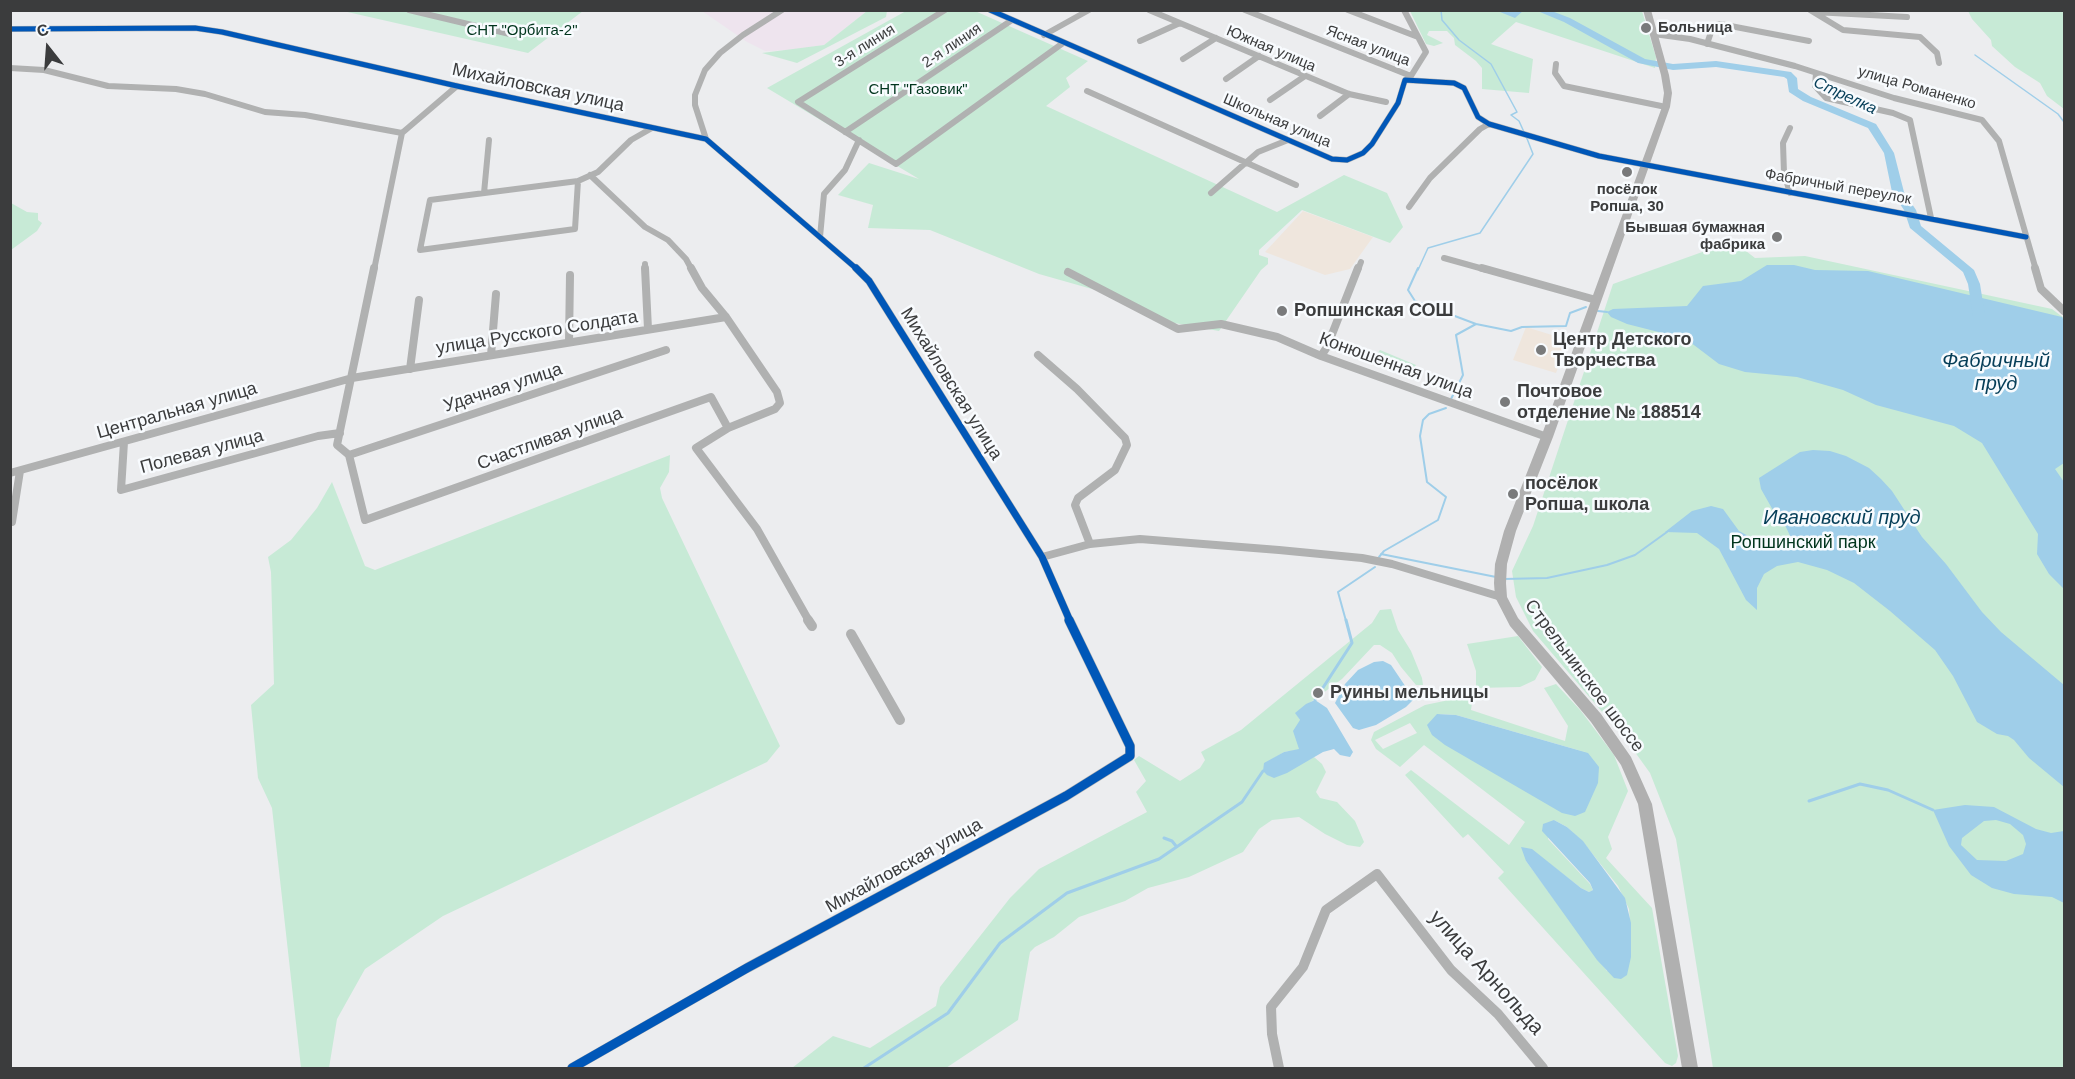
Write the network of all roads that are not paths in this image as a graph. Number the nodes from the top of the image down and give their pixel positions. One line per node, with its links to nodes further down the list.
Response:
1 (409, 10): 15 (street)
2 (441, 10): 15 (street)
3 (782, 10): 49 (street)
4 (945, 10): 47 (street, 3-я линия)
5 (990, 10): 16 (street, Школьная улица)
6 (1077, 10): 14 (street)
7 (1149, 10): 17 (street, Южная улица)
8 (1245, 10): 35 (street, Ясная улица)
9 (1348, 10): 22 (street)
10 (1404, 10): 22 (street)
11 (1647, 10): 20 (main road, Стрельнинское шоссе)
12 (1902, 10): 13 (street)
13 (1811, 11): 30 (street)
14 (1086, 12): 19 (street)
15 (432, 15): 21 (street)
16 (1012, 20): 19 (street, Школьная улица); 47 (street, 2-я линия)
17 (1180, 23): 23 (street, Южная улица); 24 (street)
18 (10, 29): 37 (street, Михайловская улица)
19 (1044, 34): 26 (street, Школьная улица)
20 (1654, 34): 27 (street, улица Романенко); 42 (main road, Стрельнинское шоссе)
21 (514, 35)
22 (1418, 37): 35 (street, Школьная улица)
23 (1216, 38): 28 (street, Южная улица); 29 (street)
24 (1140, 41)
25 (1809, 41): 27 (street)
26 (1063, 43): 51 (street); 52 (street, Школьная улица)
27 (1707, 44): 33 (street, улица Романенко)
28 (1259, 56): 34 (street, Южная улица); 36 (street)
29 (1183, 59)
30 (1939, 63)
31 (1556, 64): 42 (street)
32 (10, 68): 48 (street)
33 (1816, 73): 62 (street); 64 (street, улица Романенко)
34 (1305, 76): 39 (street, Южная улица); 40 (street)
35 (1411, 77): 44 (street); 52 (street, Школьная улица)
36 (1226, 79)
37 (457, 86): 45 (street, Михайловская улица); 48 (street)
38 (1087, 91): 53 (street)
39 (1348, 94): 41 (street, Южная улица); 43 (street)
40 (1270, 100)
41 (1386, 102)
42 (1666, 107): 54 (main road, Стрельнинское шоссе)
43 (1320, 116)
44 (1489, 124): 54 (street); 61 (street)
45 (652, 128): 49 (street, Михайловская улица); 55 (street)
46 (1790, 128): 58 (street)
47 (845, 132): 51 (street)
48 (402, 133): 82 (street)
49 (706, 139): 63 (street, Михайловская улица)
50 (489, 140): 59 (street)
51 (859, 140): 63 (street)
52 (1288, 140): 53 (street)
53 (1244, 162): 57 (street); 60 (street)
54 (1645, 165): 58 (street, Фабричный переулок); 72 (main road, Стрельнинское шоссе)
55 (590, 175): 56 (street); 74 (street)
56 (578, 181): 59 (street); 59 (street)
57 (1296, 185)
58 (1791, 192): 62 (street, Фабричный переулок)
59 (484, 193)
60 (1211, 193)
61 (1409, 207)
62 (1927, 218): 64 (street, Фабричный переулок)
63 (820, 237): 92 (street, Михайловская улица)
64 (2026, 237): 73 (street, улица Романенко)
65 (1444, 258): 72 (street)
66 (1361, 262): 80 (street)
67 (645, 264): 75 (street)
68 (1068, 272): 80 (street, Конюшенная улица)
69 (570, 276): 76 (street)
70 (496, 294): 78 (street)
71 (420, 300): 81 (street)
72 (1596, 300): 85 (main road, Стрельнинское шоссе)
73 (2064, 310)
74 (726, 317): 75 (street, улица Русского Солдата); 83 (street)
75 (648, 329): 76 (street, улица Русского Солдата)
76 (569, 342): 78 (street, улица Русского Солдата)
77 (666, 350): 87 (street, Удачная улица)
78 (491, 355): 81 (street, улица Русского Солдата)
79 (1038, 355): 91 (street)
80 (1321, 356): 85 (street, Конюшенная улица)
81 (410, 369): 82 (street, улица Русского Солдата)
82 (352, 378): 84 (street); 86 (street, Центральная улица)
83 (728, 428): 87 (street, Счастливая улица); 94 (street)
84 (340, 433): 86 (street, Полевая улица); 87 (street)
85 (1547, 437): 93 (main road, Стрельнинское шоссе)
86 (124, 442): 88 (street, Центральная улица)
87 (349, 455)
88 (20, 471): 89 (street, Центральная улица); 90 (street)
89 (10, 473)
90 (12, 522)
91 (1090, 544): 92 (street); 93 (street)
92 (1042, 557): 97 (street, Михайловская улица)
93 (1501, 597): 100 (main road, Стрельнинское шоссе)
94 (812, 626)
95 (851, 634): 96 (street)
96 (900, 720)
97 (572, 1068)
98 (1279, 1068): 99 (street, улица Арнольда)
99 (1543, 1068)
100 (1690, 1068)

